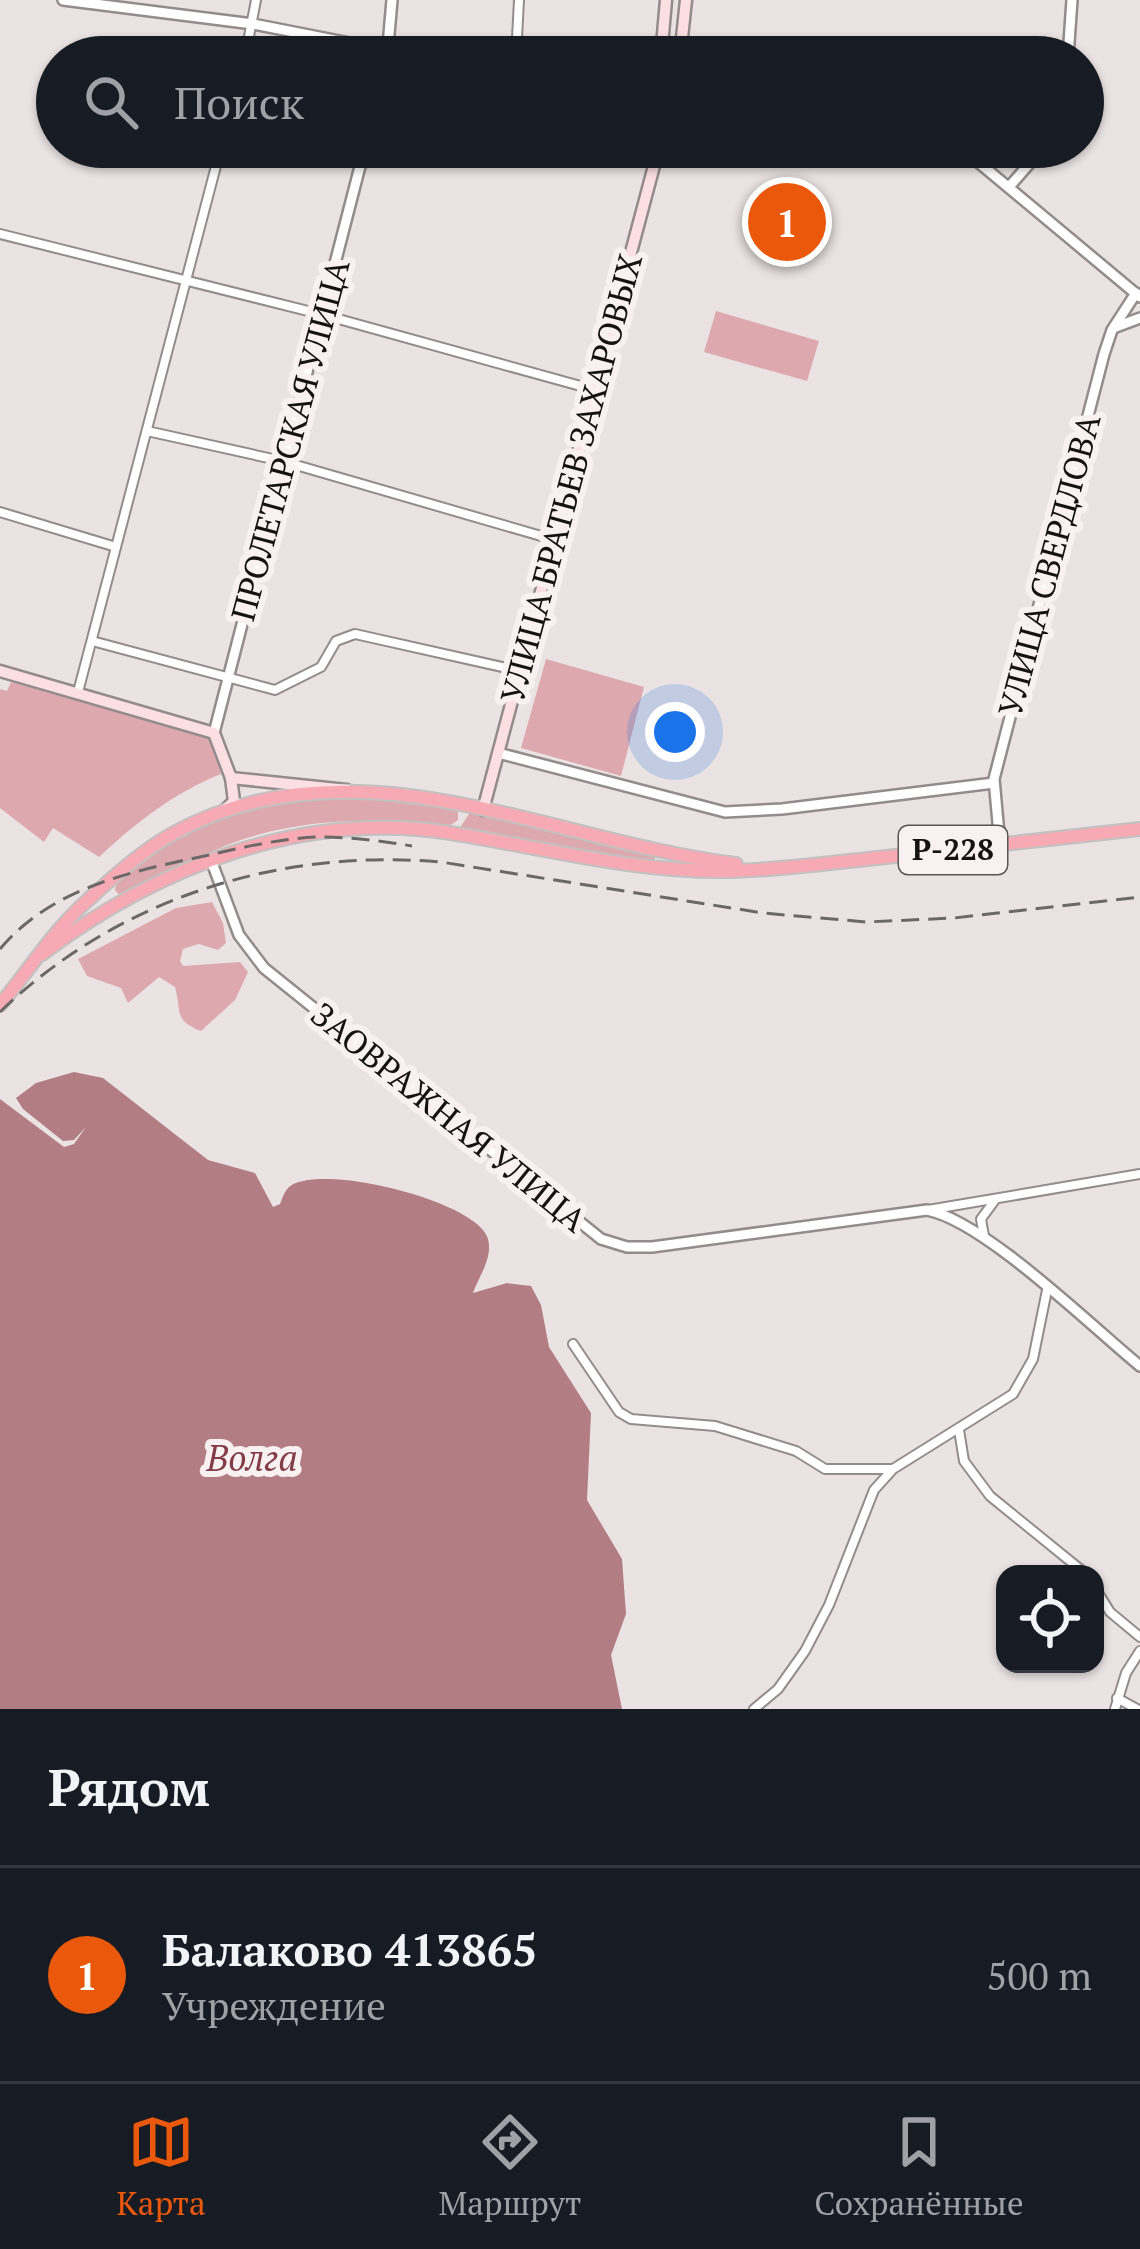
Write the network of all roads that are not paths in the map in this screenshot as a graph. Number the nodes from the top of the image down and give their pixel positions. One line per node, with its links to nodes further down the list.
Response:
1 (64, 0): 8 (street)
2 (256, 0): 8 (street)
3 (392, 0): 11 (street)
4 (519, 0): 12 (street)
5 (666, 0): 13 (main road)
6 (686, 0): 14 (main road)
7 (1072, 0): 15 (street)
8 (253, 24): 9 (street); 10 (street)
9 (250, 36)
10 (308, 36)
11 (389, 36)
12 (517, 36)
13 (663, 36)
14 (682, 36)
15 (1070, 36)
16 (215, 168): 23 (street)
17 (360, 168): 25 (street, ПРОЛЕТАРСКАЯ УЛИЦА)
18 (653, 168): 28 (main road, УЛИЦА БРАТЬЕВ ЗАХАРОВЫХ)
19 (986, 168): 21 (street)
20 (1026, 168): 21 (street)
21 (1009, 187): 24 (street)
22 (0, 233): 23 (street)
23 (185, 283): 25 (street); 29 (street)
24 (1138, 295): 27 (street, УЛИЦА СВЕРДЛОВА)
25 (324, 315): 28 (street); 30 (street, ПРОЛЕТАРСКАЯ УЛИЦА)
26 (1140, 318): 27 (street)
27 (1112, 331): 42 (street, УЛИЦА СВЕРДЛОВА)
28 (595, 390): 32 (main road, УЛИЦА БРАТЬЕВ ЗАХАРОВЫХ)
29 (147, 431): 30 (street); 33 (street)
30 (282, 461): 32 (street); 37 (street, ПРОЛЕТАРСКАЯ УЛИЦА)
31 (0, 512): 33 (street)
32 (555, 540): 36 (main road, УЛИЦА БРАТЬЕВ ЗАХАРОВЫХ)
33 (116, 547): 34 (street)
34 (92, 641): 37 (street); 38 (street)
35 (0, 671): 38 (main road)
36 (520, 671): 37 (street); 40 (main road, УЛИЦА БРАТЬЕВ ЗАХАРОВЫХ)
37 (229, 678): 39 (street, ПРОЛЕТАРСКАЯ УЛИЦА)
38 (78, 692): 39 (main road)
39 (214, 734): 41 (main road)
40 (498, 753): 42 (street); 45 (main road, УЛИЦА БРАТЬЕВ ЗАХАРОВЫХ)
41 (231, 778): 43 (main road); 46 (main road)
42 (994, 783): 49 (street, УЛИЦА СВЕРДЛОВА)
43 (350, 790): 44 (highway, Р-228); 46 (highway, Р-228)
44 (458, 804): 45 (highway, Р-228); 48 (highway)
45 (483, 810): 51 (highway, Р-228)
46 (222, 812): 52 (highway, Р-228)
47 (1140, 830): 49 (highway, Р-228)
48 (448, 833): 50 (highway, Р-228); 51 (highway, Р-228)
49 (1000, 845): 51 (highway, Р-228)
50 (211, 860): 53 (highway, Р-228); 58 (street, ЗАОВРАЖНАЯ УЛИЦА)
51 (766, 867)
52 (112, 879): 53 (highway); 54 (highway, Р-228)
53 (127, 900): 54 (highway, Р-228)
54 (42, 954): 55 (highway, Р-228)
55 (0, 1005)
56 (1140, 1174): 57 (street)
57 (996, 1200): 58 (street); 59 (street)
58 (926, 1210): 59 (street)
59 (984, 1236): 60 (street)
60 (1047, 1290): 62 (street); 63 (street)
61 (573, 1344): 64 (street)
62 (1140, 1366)
63 (959, 1430): 64 (street); 65 (street)
64 (893, 1469): 70 (street)
65 (1075, 1565)
66 (1104, 1602): 67 (street)
67 (1140, 1637)
68 (1140, 1652): 69 (street)
69 (1117, 1698): 71 (street); 72 (street)
70 (754, 1709)
71 (1115, 1709)
72 (1137, 1709)

